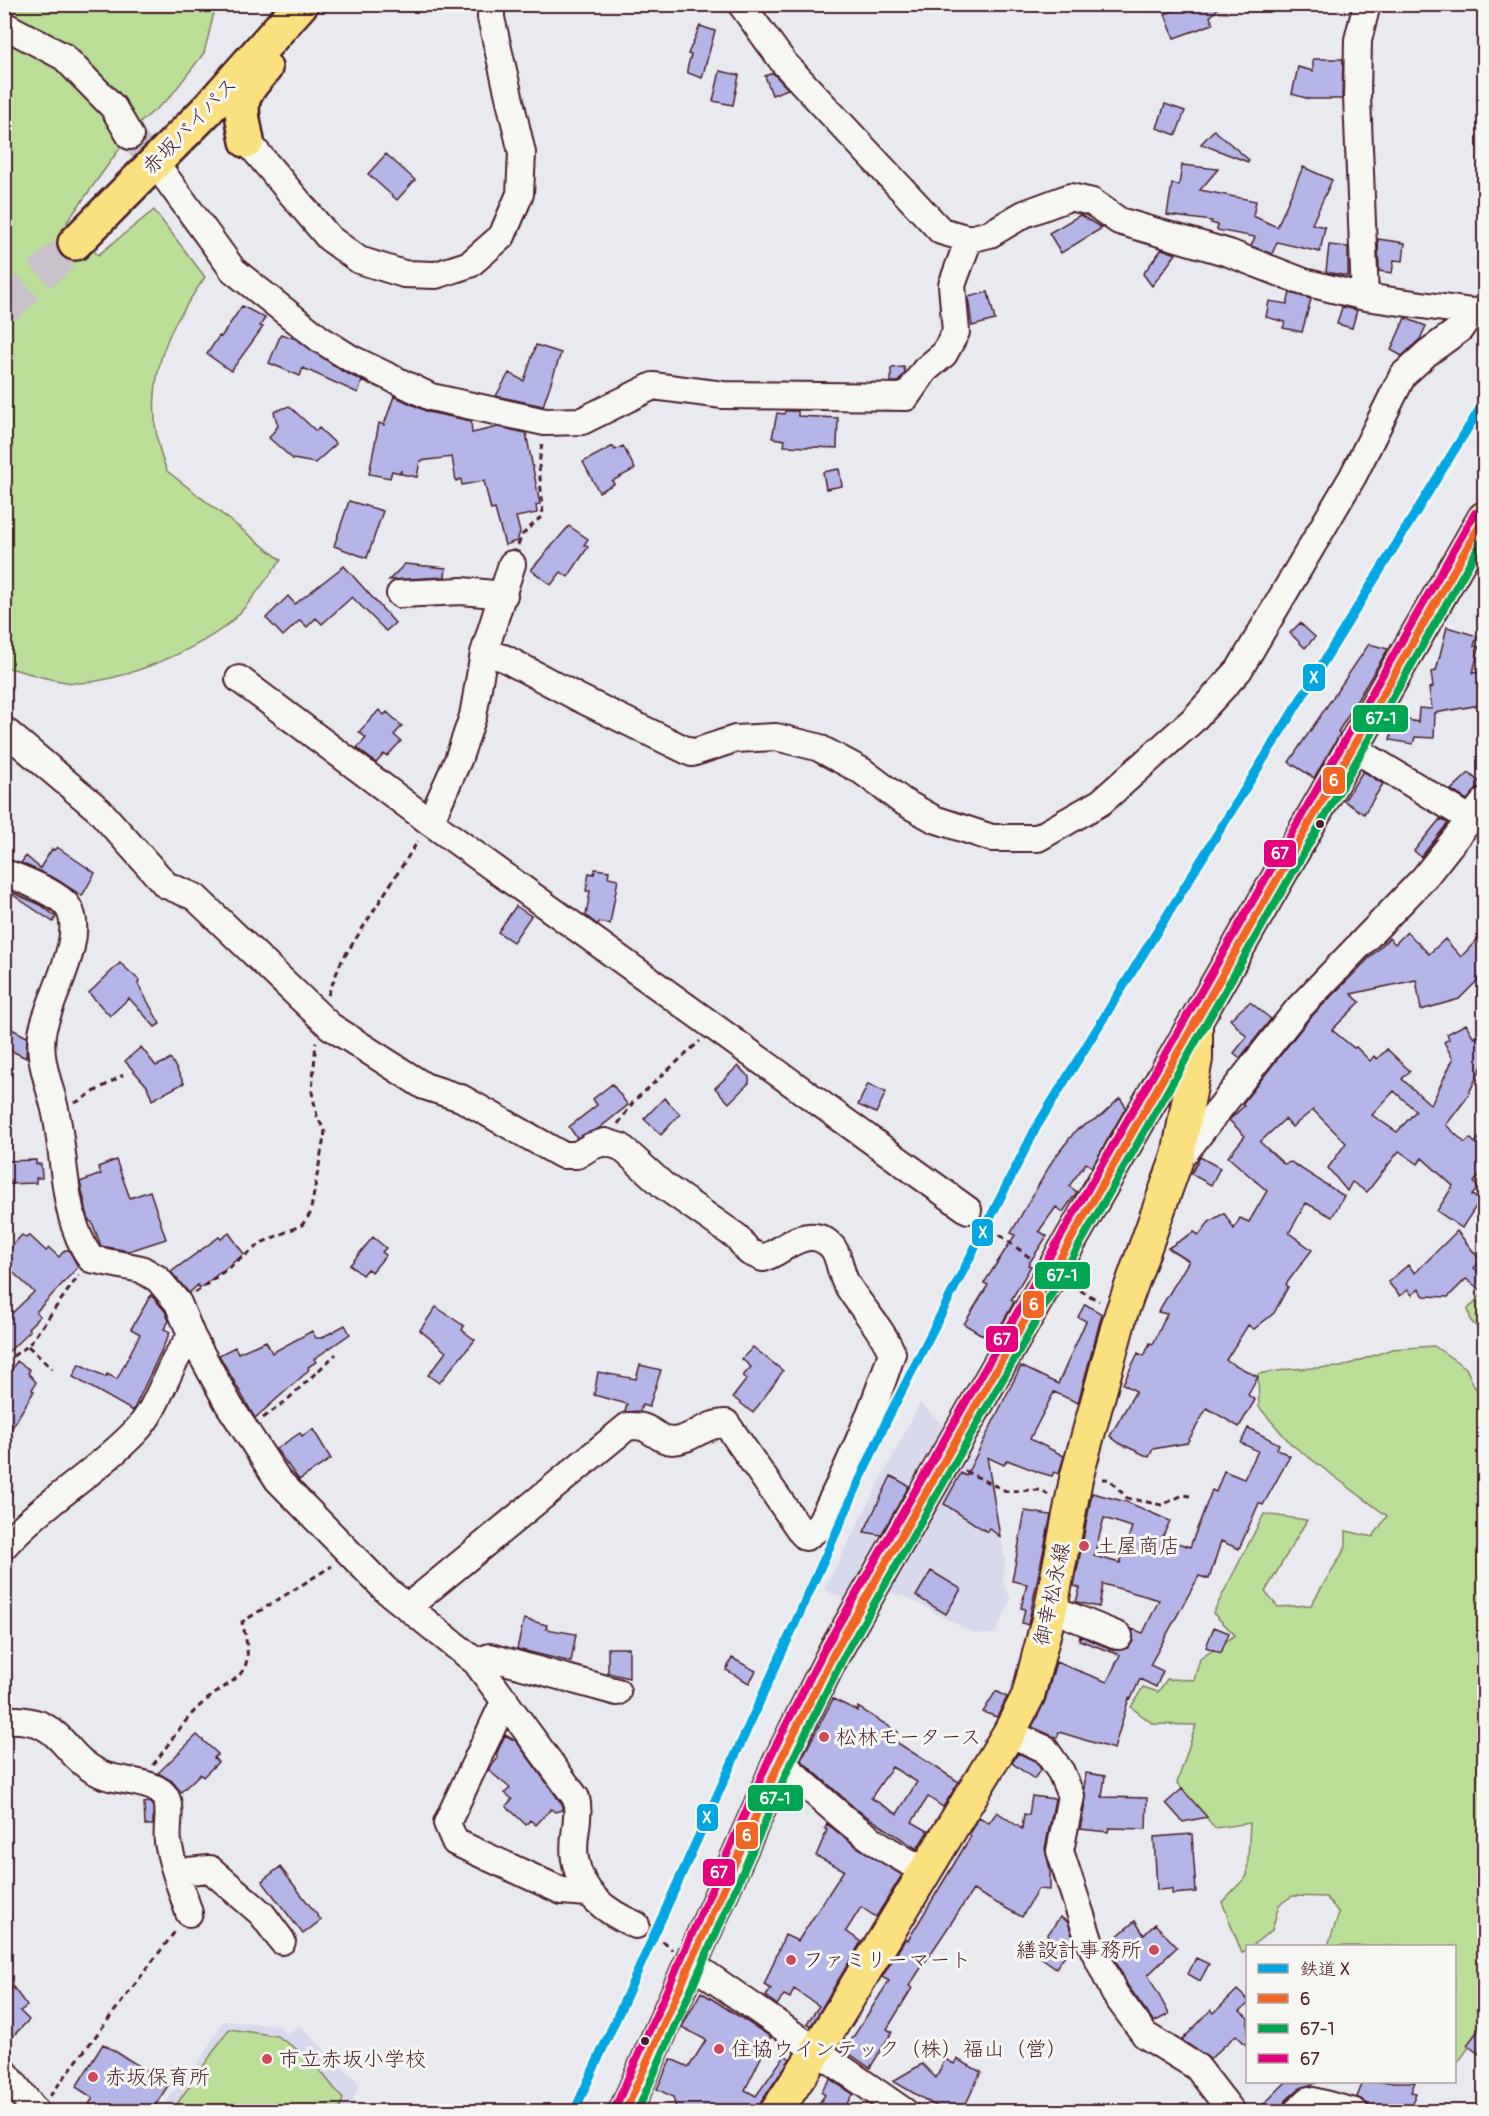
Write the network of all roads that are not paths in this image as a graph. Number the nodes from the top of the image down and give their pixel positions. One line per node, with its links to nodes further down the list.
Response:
1 (275, 4): 11 (highway)
2 (301, 4): 10 (highway, 赤坂バイパス)
3 (314, 4): 9 (highway)
4 (491, 4): 9 (street)
5 (741, 4): 12 (street)
6 (1367, 4): 14 (street)
7 (4, 25): 8 (street)
8 (130, 136)
9 (248, 141): 10 (highway)
10 (167, 161): 11 (highway, 赤坂バイパス); 12 (street)
11 (120, 198): 13 (highway, 赤坂バイパス)
12 (969, 240): 14 (street)
13 (75, 243)
14 (1365, 297): 15 (street)
15 (1478, 312): 20 (street)
16 (1485, 518): 23 (main road)
17 (512, 564): 19 (street)
18 (400, 594): 19 (street)
19 (504, 595): 20 (street)
20 (484, 653): 25 (street)
21 (239, 680): 25 (street)
22 (4, 730): 32 (street)
23 (1353, 748): 24 (street); 27 (main road)
24 (1477, 810): 28 (street)
25 (430, 822): 29 (street)
26 (4, 873): 30 (street)
27 (1196, 1023): 28 (main road, 御幸松永線); 40 (main road)
28 (1178, 1156): 33 (main road, 御幸松永線)
29 (968, 1210)
30 (192, 1337): 31 (street); 32 (street)
31 (4, 1546)
32 (409, 1606): 35 (street)
33 (1051, 1608): 34 (street); 39 (main road, 御幸松永線)
34 (1119, 1636)
35 (476, 1662): 36 (street); 37 (street)
36 (617, 1692)
37 (505, 1700): 43 (street); 43 (street)
38 (4, 1720): 42 (street)
39 (1009, 1733): 41 (main road, 御幸松永線); 54 (street)
40 (780, 1761): 41 (street); 47 (main road)
41 (925, 1870): 48 (main road, 御幸松永線)
42 (176, 1872): 44 (street); 46 (street)
43 (588, 1893): 45 (street)
44 (189, 1913)
45 (636, 1925)
46 (282, 1941)
47 (690, 1963): 48 (street); 51 (main road)
48 (817, 2050): 52 (main road, 御幸松永線); 53 (street)
49 (4, 2072): 50 (street)
50 (36, 2111)
51 (625, 2112)
52 (776, 2112)
53 (905, 2112)
54 (1232, 2112)
55 (1296, 2112): 56 (street)
56 (1355, 2112)

